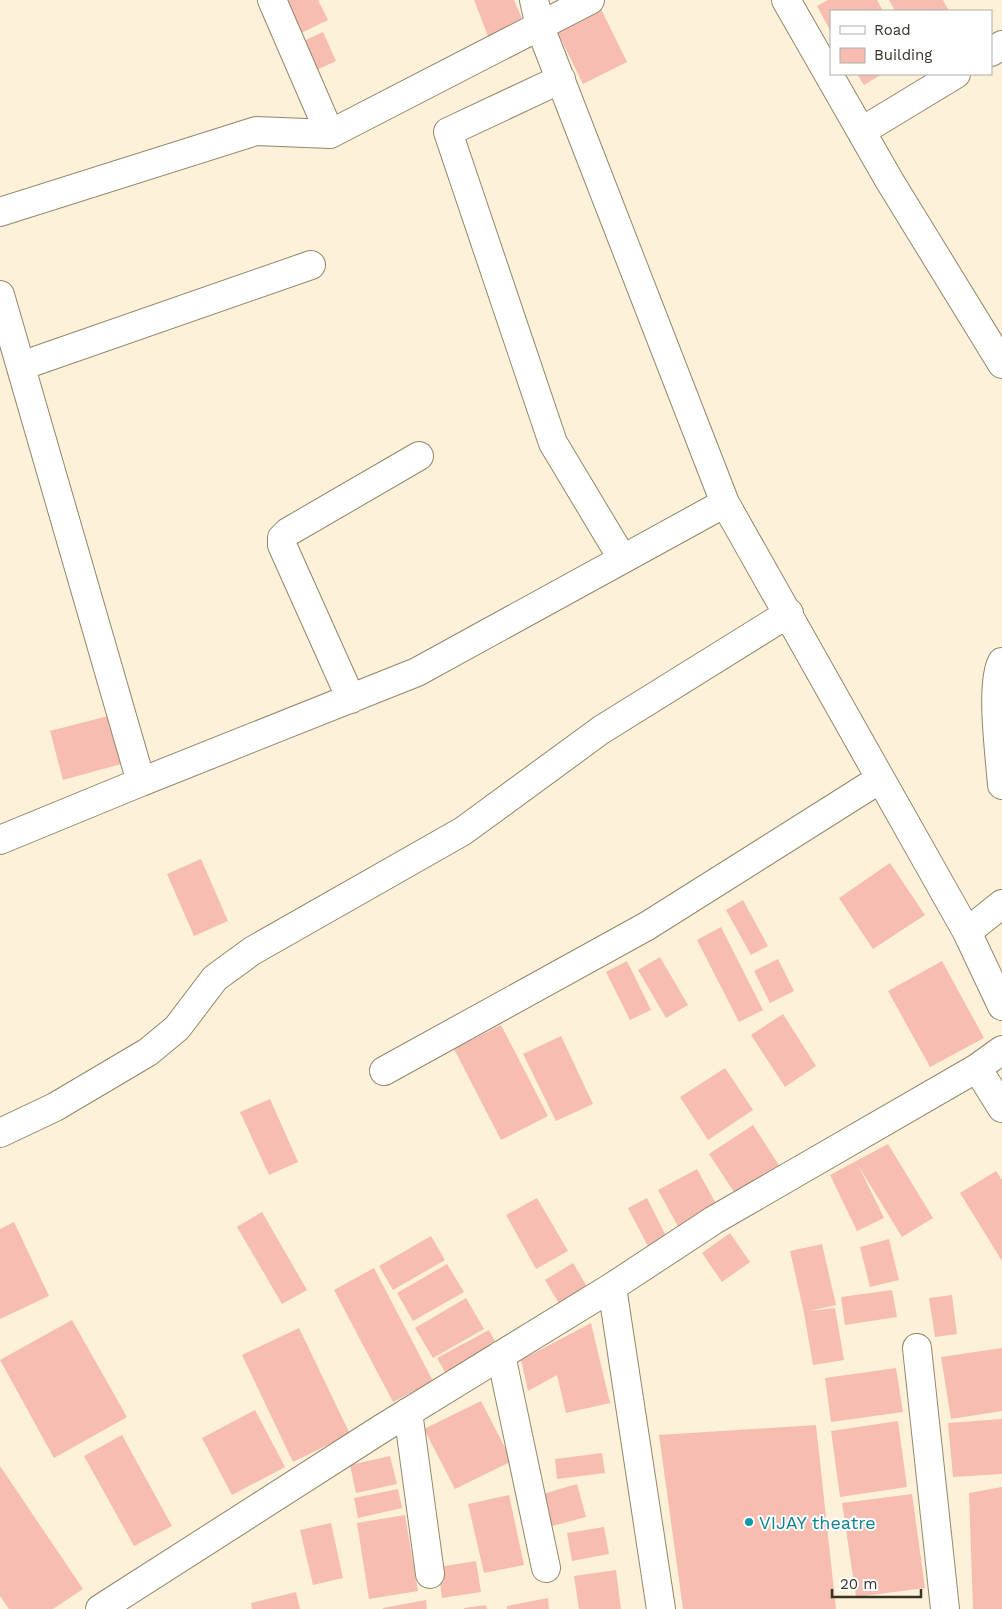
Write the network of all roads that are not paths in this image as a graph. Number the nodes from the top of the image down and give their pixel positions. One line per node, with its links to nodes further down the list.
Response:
1 (272, 0): 9 (street)
2 (534, 0): 5 (street)
3 (590, 0): 5 (street)
4 (786, 0): 8 (street)
5 (540, 26): 7 (street); 9 (street)
6 (954, 75): 8 (street)
7 (561, 79): 16 (street); 17 (street)
8 (862, 131): 13 (street)
9 (330, 134): 10 (street)
10 (0, 212)
11 (311, 265): 14 (street)
12 (0, 295): 14 (street)
13 (1002, 364)
14 (21, 366): 22 (street)
15 (419, 456): 20 (street)
16 (725, 503): 17 (street); 18 (street)
17 (622, 558): 20 (street)
18 (789, 613): 21 (street); 32 (street)
19 (1002, 662): 23 (street)
20 (351, 699): 22 (street)
21 (880, 779): 26 (street); 30 (street)
22 (141, 782): 24 (street)
23 (1002, 785)
24 (0, 840)
25 (1002, 904): 26 (street)
26 (967, 932): 27 (street)
27 (1002, 1006)
28 (1002, 1050): 29 (street)
29 (977, 1068): 31 (street); 33 (street)
30 (384, 1071)
31 (1002, 1108)
32 (0, 1133)
33 (612, 1287): 35 (street); 40 (street)
34 (917, 1348): 41 (street)
35 (501, 1355): 36 (street); 37 (street)
36 (408, 1412): 38 (street); 39 (street)
37 (546, 1568)
38 (430, 1574)
39 (100, 1609)
40 (661, 1609)
41 (945, 1609)

